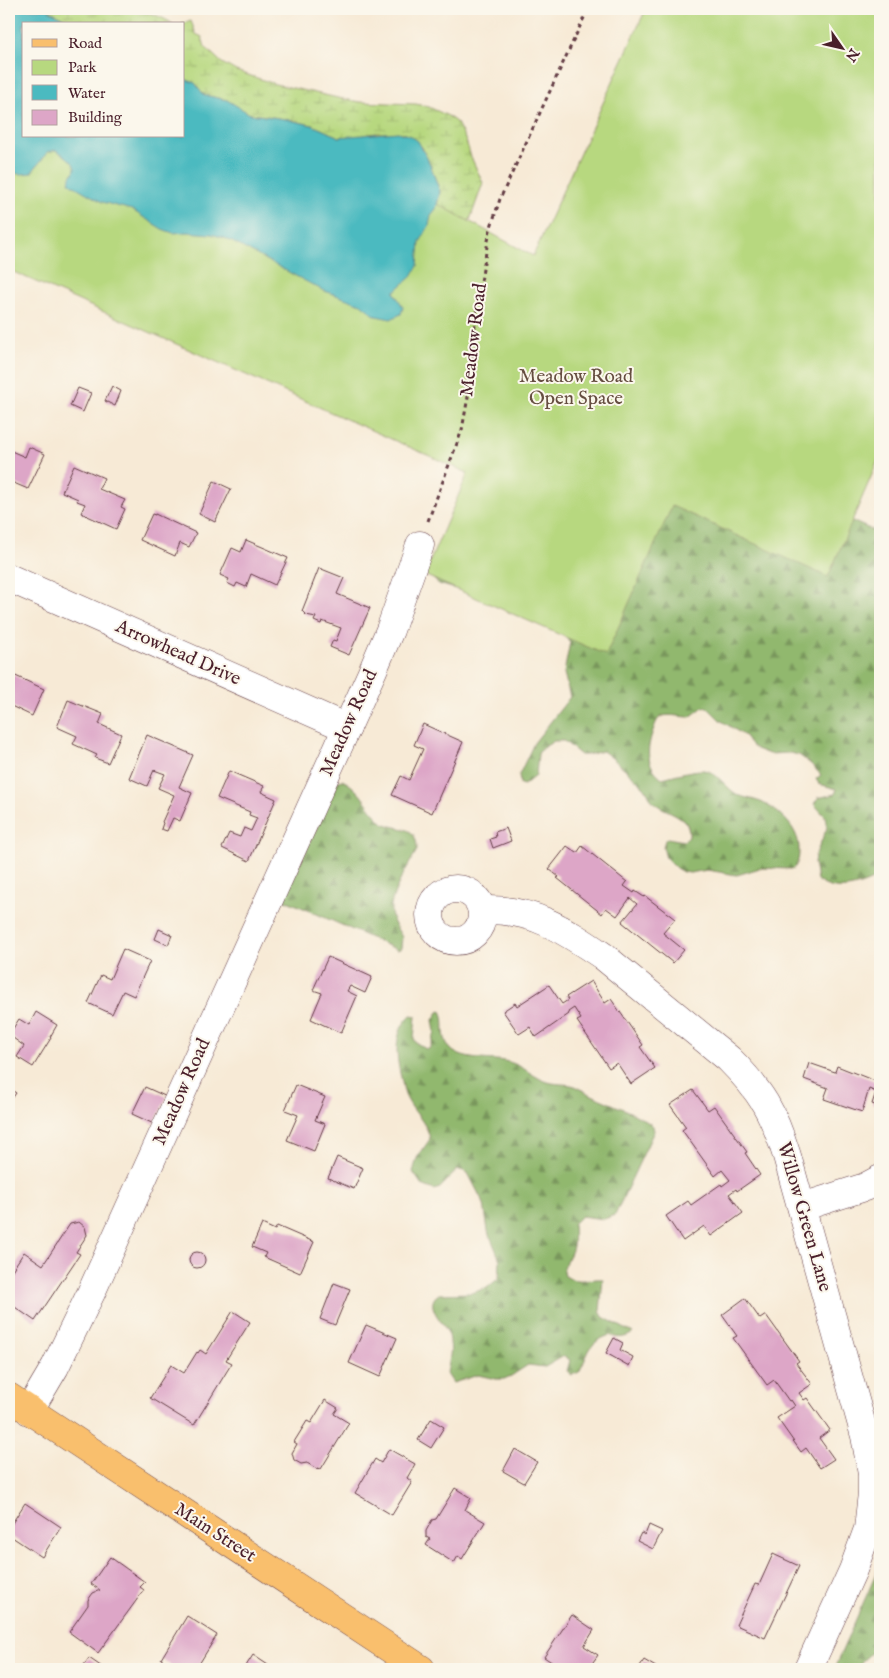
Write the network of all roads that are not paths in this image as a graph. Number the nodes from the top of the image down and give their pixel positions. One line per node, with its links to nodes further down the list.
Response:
1 (420, 545): 3 (street, Meadow Road)
2 (9, 578): 3 (street, Arrowhead Drive)
3 (347, 728): 7 (street, Meadow Road)
4 (482, 910): 6 (street, Willow Green Lane)
5 (880, 1179): 6 (street)
6 (802, 1207): 9 (street, Willow Green Lane)
7 (19, 1404): 8 (main road, Main Street)
8 (421, 1669)
9 (808, 1669)

